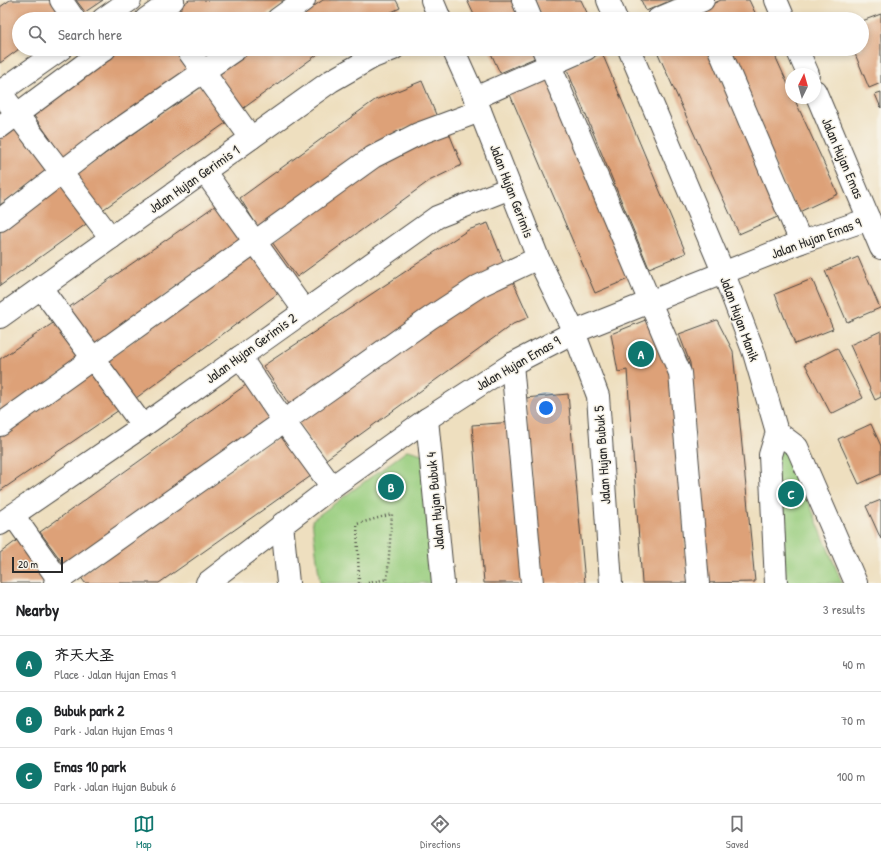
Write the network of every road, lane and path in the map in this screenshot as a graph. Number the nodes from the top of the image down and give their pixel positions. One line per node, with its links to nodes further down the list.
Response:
1 (61, 0): 9 (street)
2 (130, 0): 10 (street)
3 (304, 0): 11 (street)
4 (432, 0): 12 (street)
5 (523, 0): 13 (street)
6 (608, 0): 14 (street)
7 (776, 0): 16 (street)
8 (701, 5): 15 (street)
9 (69, 12)
10 (113, 12)
11 (288, 12)
12 (437, 12)
13 (528, 12)
14 (613, 12)
15 (680, 12)
16 (781, 12)
17 (51, 56): 29 (street)
18 (96, 56): 32 (street)
19 (192, 56): 28 (street)
20 (226, 56): 28 (street)
21 (376, 56): 33 (street, Jalan Hujan Gerimis 1)
22 (456, 56): 30 (street, Jalan Hujan Gerimis)
23 (546, 56): 30 (street); 46 (street)
24 (632, 56): 44 (street, Jalan Hujan Manik)
25 (722, 56): 41 (street)
26 (800, 56): 27 (street)
27 (805, 68)
28 (203, 72): 33 (street); 35 (street)
29 (0, 92): 32 (street)
30 (478, 104): 36 (street, Jalan Hujan Gerimis); 40 (street)
31 (820, 104): 37 (street, Jalan Hujan Emas)
32 (9, 120): 35 (street)
33 (251, 138): 34 (street, Jalan Hujan Gerimis 1)
34 (204, 171): 39 (street, Jalan Hujan Gerimis 1); 40 (street)
35 (61, 173): 38 (street); 39 (street)
36 (510, 188): 43 (street, Jalan Hujan Gerimis); 47 (street, Jalan Hujan Gerimis 2)
37 (869, 219): 41 (street, Jalan Hujan Emas 9); 42 (street, Jalan Hujan Emas)
38 (0, 220)
39 (111, 238): 45 (street, Jalan Hujan Gerimis 1)
40 (256, 242): 47 (street); 51 (street)
41 (801, 242): 44 (street, Jalan Hujan Emas 9)
42 (881, 248)
43 (538, 258): 49 (street, Jalan Hujan Gerimis); 54 (street)
44 (724, 274): 46 (street, Jalan Hujan Emas 9); 57 (street, Jalan Hujan Manik)
45 (41, 288): 48 (street, Jalan Hujan Gerimis 1); 51 (street)
46 (651, 302): 49 (street, Jalan Hujan Emas 9); 71 (street)
47 (304, 310): 50 (street, Jalan Hujan Gerimis 2)
48 (0, 317)
49 (574, 332): 52 (street, Jalan Hujan Emas 9); 70 (street, Jalan Hujan Bubuk 5)
50 (240, 357): 54 (street); 56 (street, Jalan Hujan Gerimis 2)
51 (94, 359): 55 (street); 56 (street)
52 (512, 364): 53 (street, Jalan Hujan Emas 9); 69 (street)
53 (427, 419): 58 (street, Jalan Hujan Emas 9); 68 (street, Jalan Hujan Bubuk 4)
54 (283, 420): 58 (street); 62 (street)
55 (0, 425)
56 (143, 426): 59 (street, Jalan Hujan Gerimis 2)
57 (777, 432): 72 (street); 73 (street)
58 (332, 487): 60 (street, Jalan Hujan Emas 9)
59 (6, 520): 62 (street)
60 (282, 524): 63 (street, Jalan Hujan Emas 9); 64 (street)
61 (387, 579): 65 (path); 66 (path); 67 (path)
62 (58, 582)
63 (207, 583)
64 (288, 583)
65 (358, 583)
66 (368, 583)
67 (387, 583)
68 (443, 583)
69 (532, 583)
70 (611, 583)
71 (698, 583)
72 (776, 583)
73 (856, 583)

